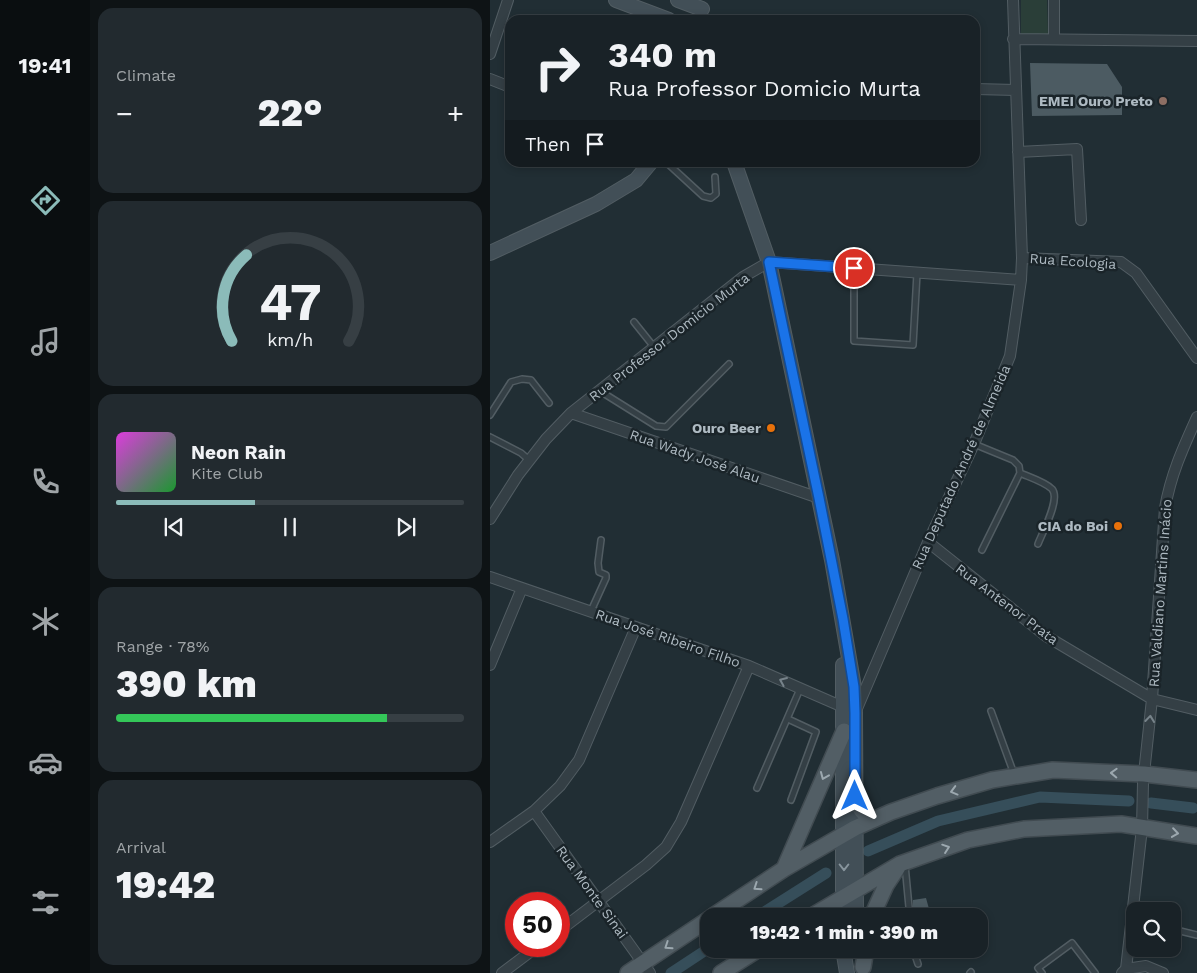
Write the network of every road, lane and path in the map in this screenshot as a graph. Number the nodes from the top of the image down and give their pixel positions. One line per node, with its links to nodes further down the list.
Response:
1 (508, 0): 11 (street)
2 (616, 0): 7 (main road)
3 (1013, 0): 8 (street, Rua Deputado André de Almeida)
4 (1054, 0): 9 (street)
5 (682, 1): 6 (main road)
6 (702, 10)
7 (656, 15)
8 (1014, 39): 9 (street); 15 (street, Rua Deputado André de Almeida)
9 (1054, 39): 10 (street)
10 (1197, 42)
11 (490, 54)
12 (490, 79): 13 (street)
13 (505, 85)
14 (980, 89): 15 (street)
15 (1016, 90): 16 (street, Rua Deputado André de Almeida)
16 (1018, 152): 21 (street); 23 (street, Rua Deputado André de Almeida)
17 (647, 167): 22 (main road)
18 (671, 167): 20 (lane)
19 (736, 167): 24 (main road)
20 (715, 176)
21 (1081, 220)
22 (490, 253)
23 (1022, 258): 27 (street, Rua Deputado André de Almeida); 30 (street, Rua Ecologia)
24 (769, 262): 25 (street); 29 (street, Rua Professor Domicio Murta); 41 (main road)
25 (854, 268): 26 (street); 26 (lane)
26 (917, 273): 27 (street)
27 (1021, 280): 38 (street, Rua Deputado André de Almeida)
28 (634, 322): 29 (lane)
29 (654, 347): 32 (street, Rua Professor Domicio Murta)
30 (1197, 358)
31 (729, 364): 32 (lane)
32 (599, 390): 34 (street, Rua Professor Domicio Murta)
33 (549, 403): 35 (lane)
34 (570, 413): 39 (street, Rua Professor Domicio Murta); 41 (street, Rua Wady José Alau)
35 (490, 415)
36 (1197, 417): 54 (street, Rua Valdiano Martins Inácio)
37 (490, 438): 39 (lane)
38 (974, 444): 40 (lane); 44 (street, Rua Deputado André de Almeida)
39 (529, 460): 42 (street, Rua Professor Domicio Murta)
40 (1020, 473): 45 (lane); 46 (lane)
41 (819, 498): 55 (main road)
42 (490, 519)
43 (601, 540): 49 (lane)
44 (928, 542): 54 (street, Rua Antenor Prata); 55 (street, Rua Deputado André de Almeida)
45 (1038, 544)
46 (982, 550)
47 (490, 576): 48 (street, Rua José Ribeiro Filho)
48 (522, 588): 49 (street, Rua José Ribeiro Filho); 51 (street)
49 (591, 611): 50 (street, Rua José Ribeiro Filho)
50 (636, 627): 52 (street, Rua José Ribeiro Filho); 66 (street)
51 (490, 665)
52 (749, 666): 53 (street, Rua José Ribeiro Filho, one-way to 52); 76 (street)
53 (800, 688): 55 (street, Rua José Ribeiro Filho); 58 (lane)
54 (1152, 699): 56 (street, Rua Antenor Prata); 62 (street, Rua Valdiano Martins Inácio, one-way to 54)
55 (849, 710): 59 (main road); 64 (main road)
56 (1197, 710)
57 (991, 711): 60 (lane)
58 (788, 719): 63 (lane); 65 (lane)
59 (844, 731): 69 (main road); 73 (main road, one-way to 73)
60 (1015, 777): 62 (main road, one-way to 60); 67 (main road, one-way to 67)
61 (1197, 780): 62 (main road)
62 (1144, 781): 68 (street, Rua Valdiano Martins Inácio)
63 (757, 788)
64 (855, 796): 67 (main road); 69 (main road)
65 (791, 800)
66 (534, 811): 71 (street); 76 (street, Rua Monte Sinai)
67 (875, 819): 69 (main road)
68 (1143, 821): 70 (main road, one-way to 70); 72 (main road, one-way to 68); 77 (street, Rua Valdiano Martins Inácio)
69 (850, 832): 73 (main road); 74 (main road); 75 (main road, one-way to 75)
70 (1197, 836)
71 (490, 842)
72 (902, 863): 74 (main road); 82 (main road); 83 (lane)
73 (784, 869): 78 (main road, one-way to 78)
74 (857, 889): 75 (main road); 81 (main road)
75 (844, 898): 79 (main road); 80 (main road)
76 (597, 902): 84 (street); 94 (street, Rua Monte Sinai)
77 (1135, 902)
78 (725, 908)
79 (826, 908)
80 (843, 908)
81 (856, 908)
82 (876, 908)
83 (909, 908)
84 (570, 923)
85 (700, 926): 94 (main road, one-way to 94)
86 (1181, 931): 87 (lane)
87 (1197, 935)
88 (523, 957): 96 (street)
89 (1127, 957): 95 (street, Rua Valdiano Martins Inácio)
90 (745, 958): 98 (main road)
91 (844, 958): 99 (main road)
92 (916, 958): 93 (lane)
93 (918, 964)
94 (646, 968): 97 (main road)
95 (1124, 971): 102 (street)
96 (502, 973)
97 (628, 973)
98 (722, 973)
99 (847, 973)
100 (1042, 973): 101 (lane)
101 (1095, 973)
102 (1163, 973)

